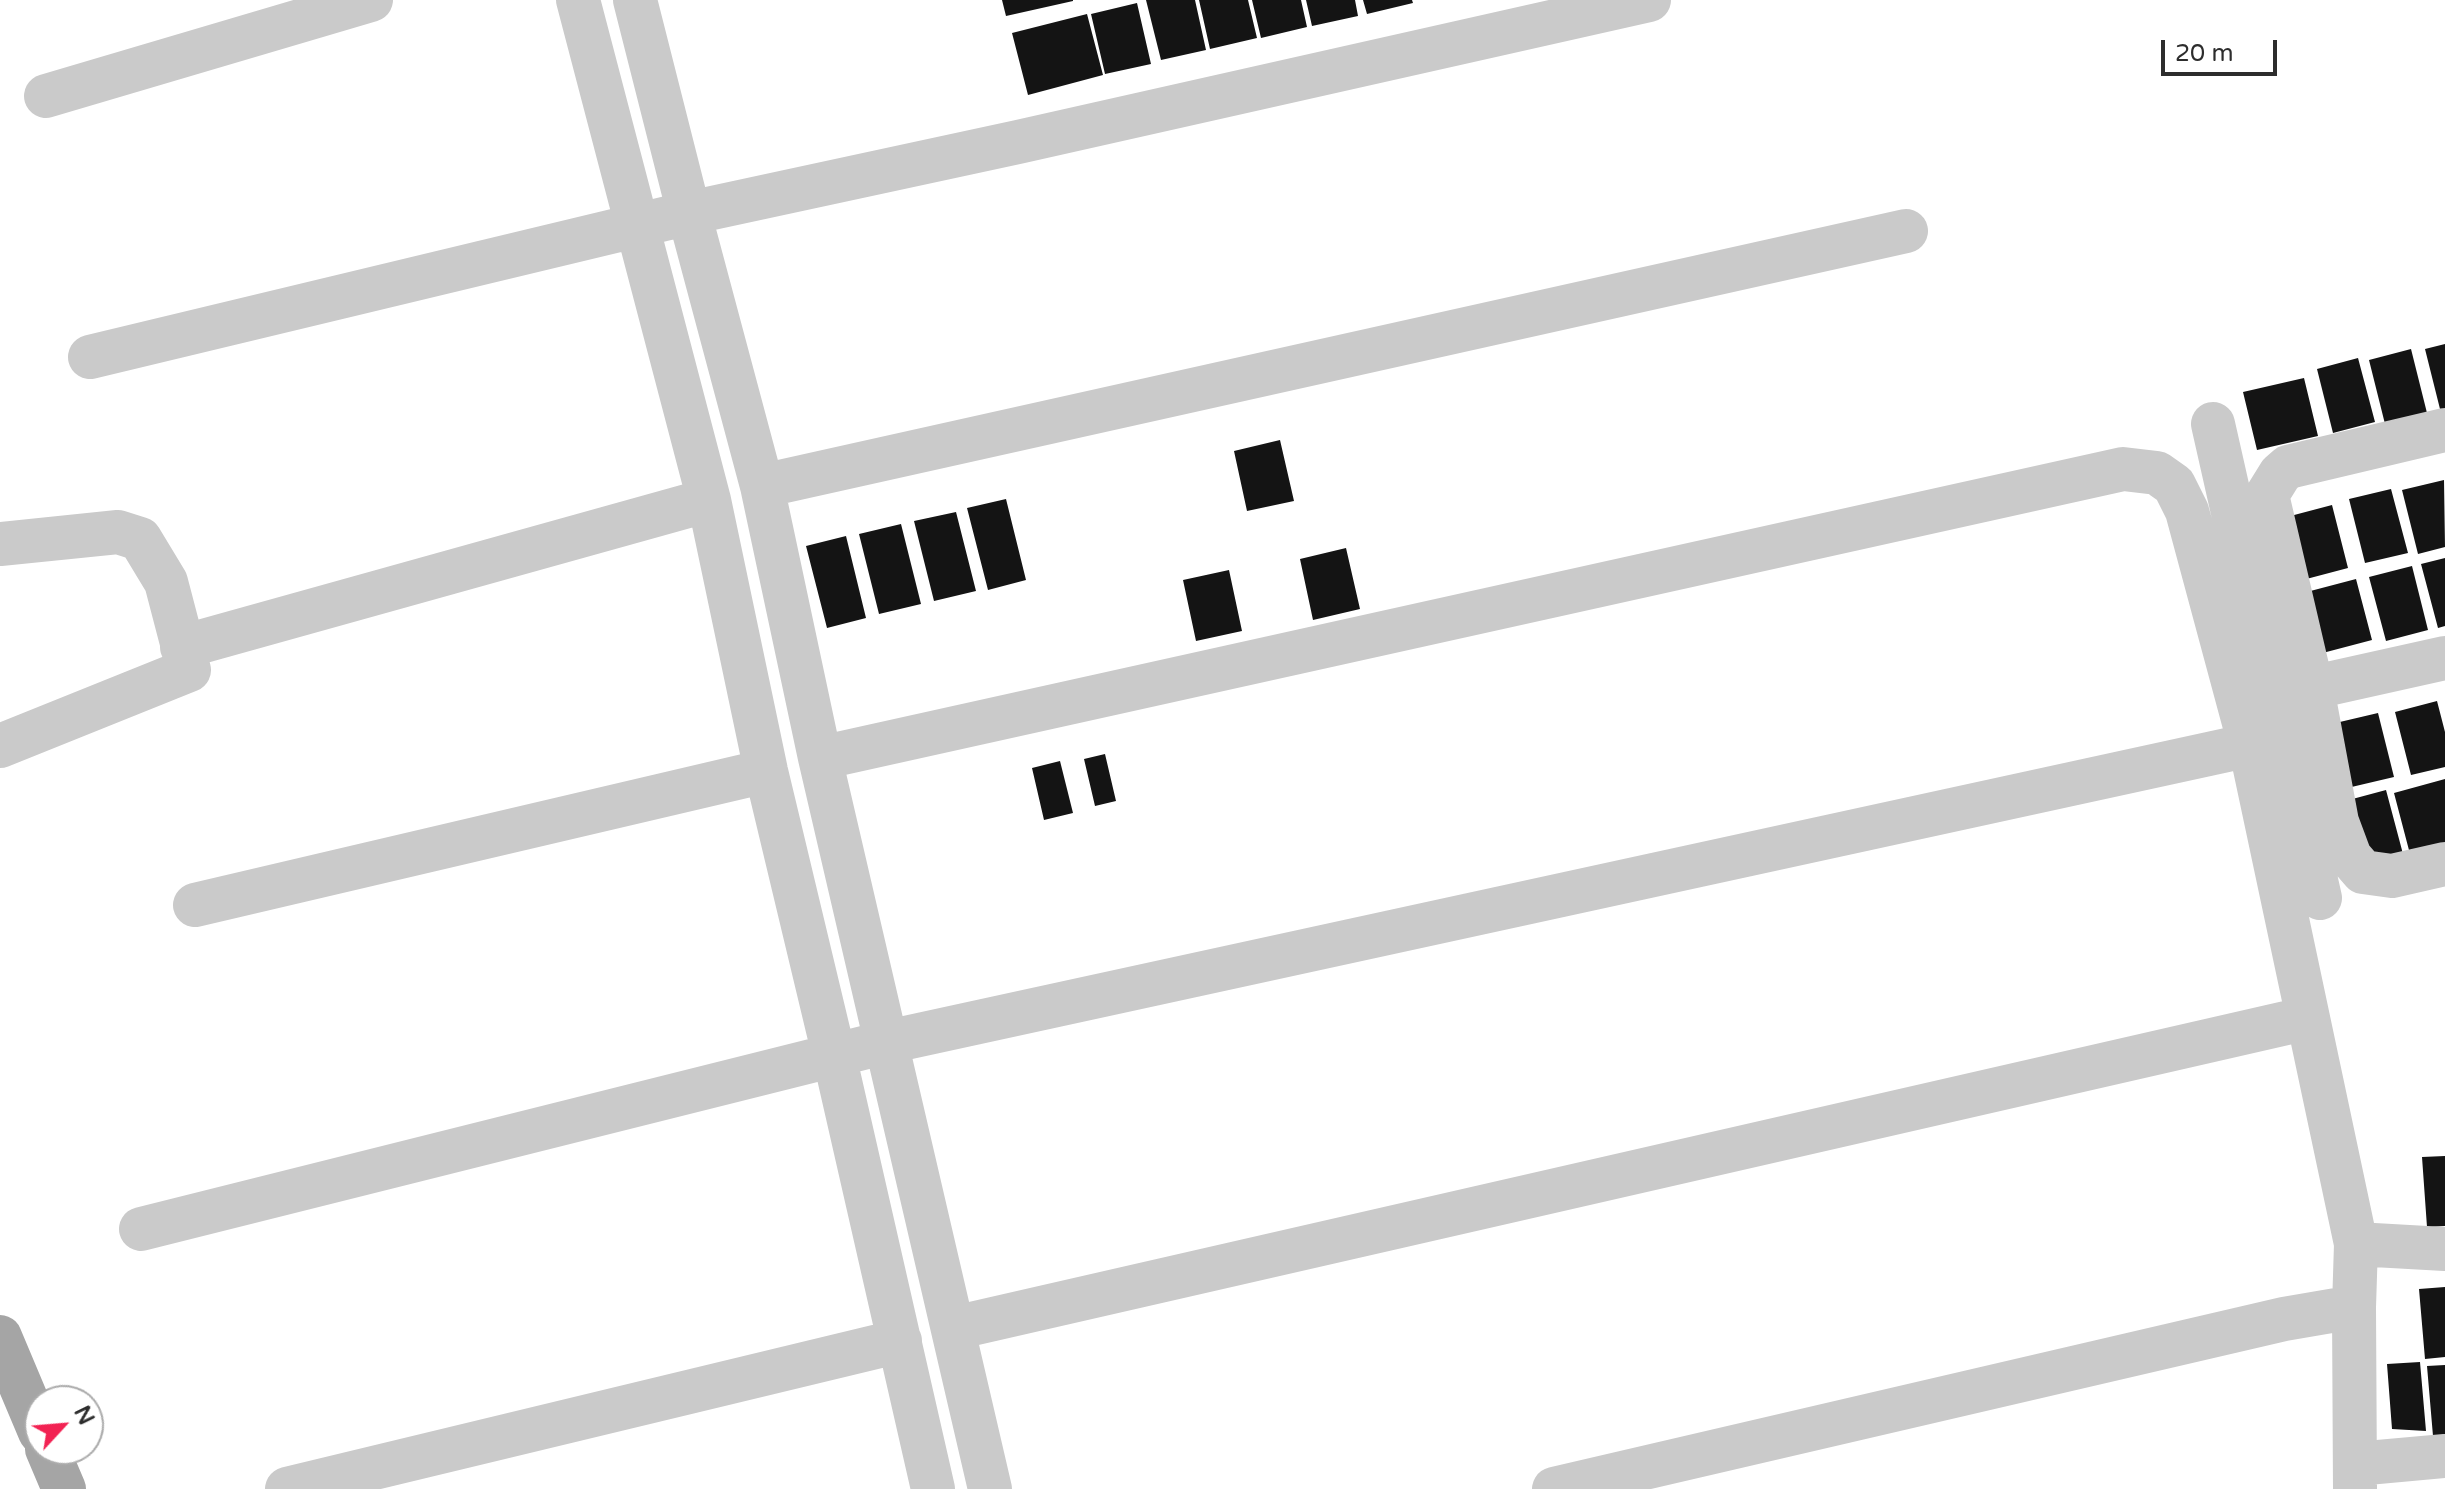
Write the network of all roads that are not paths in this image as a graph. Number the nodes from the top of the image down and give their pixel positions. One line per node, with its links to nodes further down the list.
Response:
1 (371, 0): 5 (street)
2 (578, 0): 7 (street)
3 (635, 0): 6 (street)
4 (1649, 0): 6 (street)
5 (46, 96)
6 (689, 213): 7 (street); 12 (street)
7 (636, 226): 9 (street); 13 (street)
8 (1906, 231): 12 (street)
9 (90, 357)
10 (2213, 424): 17 (street)
11 (2445, 430): 17 (street)
12 (762, 486): 20 (street)
13 (709, 500): 15 (street); 21 (street)
14 (0, 544): 15 (street)
15 (182, 647): 19 (street)
16 (2445, 658): 17 (street)
17 (2275, 696): 18 (street); 20 (street); 22 (street); 23 (street)
18 (2250, 745): 25 (street); 26 (street)
19 (0, 746)
20 (820, 758): 26 (street)
21 (766, 771): 24 (street); 27 (street)
22 (2445, 864)
23 (2320, 898)
24 (195, 905)
25 (2308, 1018): 29 (street); 32 (street)
26 (887, 1042): 27 (street); 32 (street)
27 (834, 1055): 28 (street); 34 (street)
28 (141, 1229)
29 (2356, 1244): 30 (street); 31 (street)
30 (2445, 1249)
31 (2354, 1307): 38 (street); 43 (street)
32 (954, 1328): 42 (street)
33 (0, 1337): 35 (main road)
34 (900, 1341): 40 (street); 41 (street)
35 (24, 1394)
36 (2445, 1456): 38 (street)
37 (54, 1465): 39 (main road)
38 (2355, 1476)
39 (64, 1489)
40 (287, 1489)
41 (933, 1489)
42 (990, 1489)
43 (1554, 1489)

